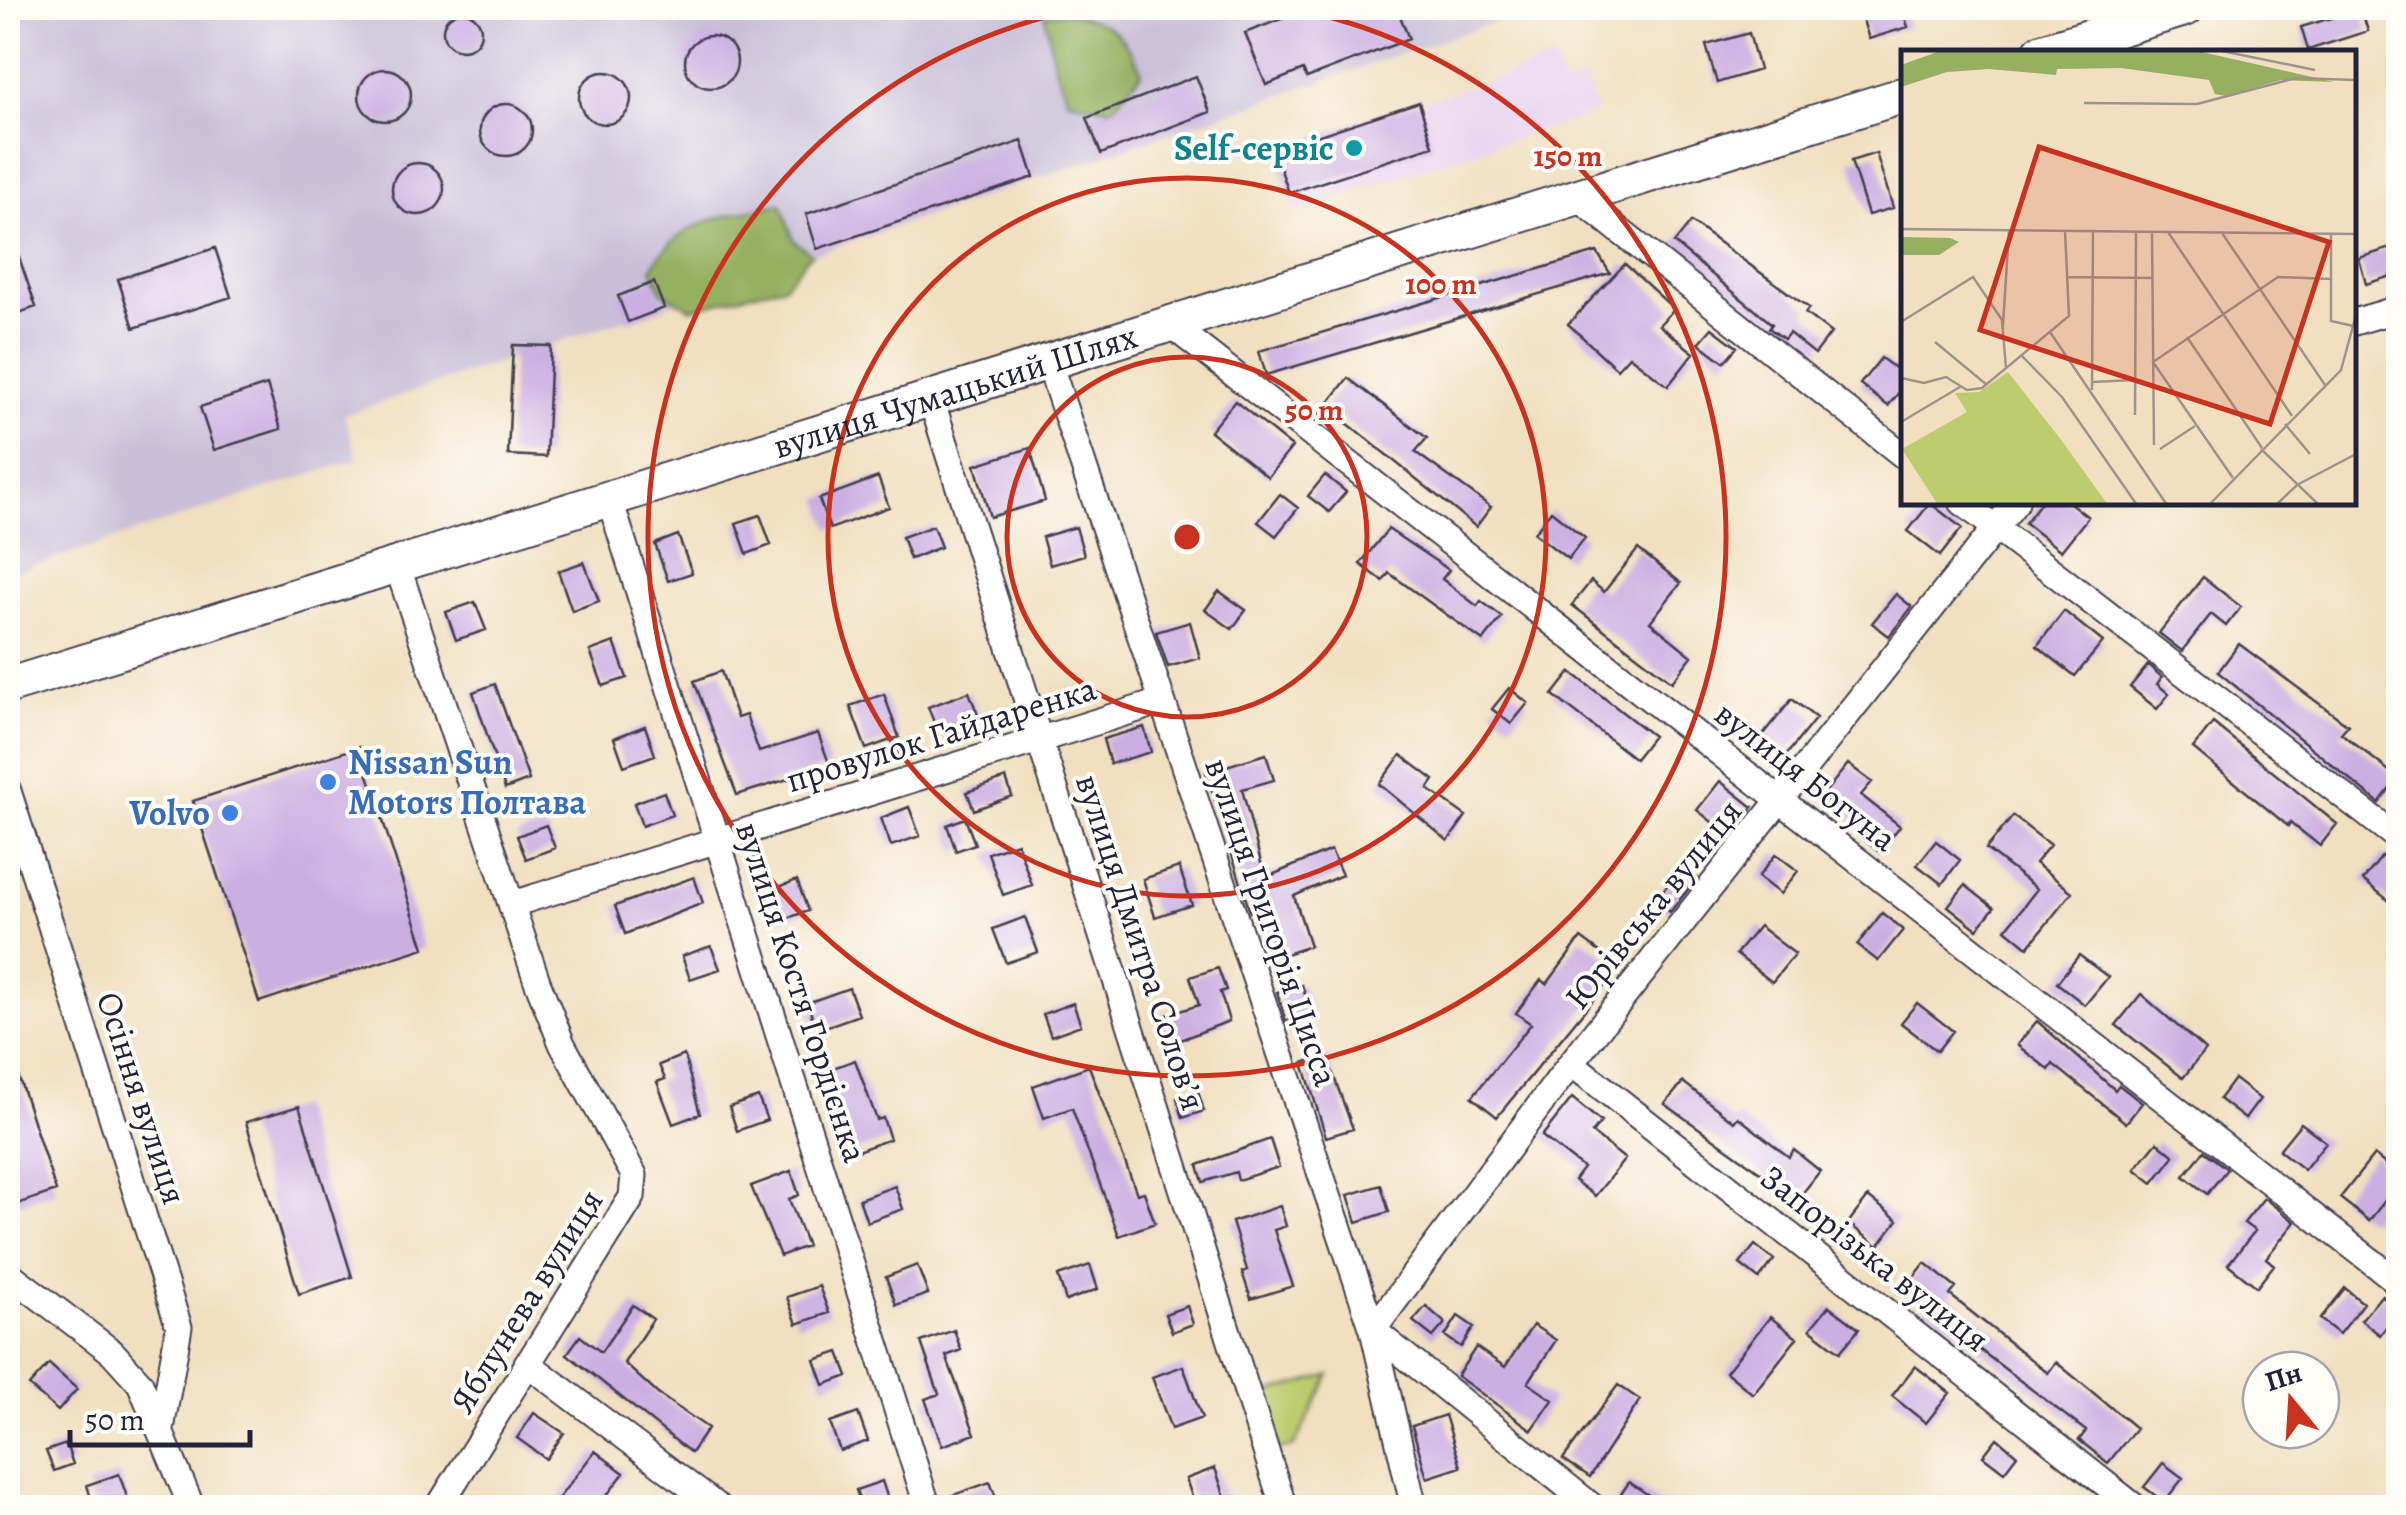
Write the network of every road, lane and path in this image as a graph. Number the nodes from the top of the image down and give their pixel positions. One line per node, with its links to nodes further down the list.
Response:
1 (2186, 8): 2 (main road)
2 (2047, 50)
3 (1901, 96): 4 (main road, вулиця Чумацький Шлях)
4 (1577, 197): 7 (main road, вулиця Чумацький Шлях); 10 (street)
5 (2398, 309): 6 (street)
6 (2356, 321)
7 (1170, 325): 8 (main road, вулиця Чумацький Шлях); 20 (street, вулиця Богуна)
8 (1049, 363): 9 (main road, вулиця Чумацький Шлях); 17 (street, вулиця Григорія Цисса)
9 (931, 398): 11 (main road, вулиця Чумацький Шлях); 18 (street, вулиця Дмитра Соловʼя)
10 (1901, 454)
11 (609, 497): 15 (main road, вулиця Чумацький Шлях); 22 (street, вулиця Костя Гордієнка)
12 (1966, 505): 14 (street)
13 (2014, 505): 14 (street, Юрівська вулиця)
14 (1995, 528): 20 (street, Юрівська вулиця); 21 (street)
15 (397, 565): 16 (main road, вулиця Чумацький Шлях); 23 (street, Яблунева вулиця)
16 (8, 686)
17 (1160, 702): 18 (street, провулок Гайдаренка); 27 (street, вулиця Григорія Цисса)
18 (1039, 740): 22 (street, провулок Гайдаренка); 30 (street, вулиця Дмитра Соловʼя)
19 (8, 791): 29 (street, Осіння вулиця)
20 (1780, 800): 24 (street, Юрівська вулиця); 26 (street, вулиця Богуна)
21 (2398, 838)
22 (718, 840): 23 (street, провулок Гайдаренка); 34 (street, вулиця Костя Гордієнка)
23 (513, 904): 28 (street, Яблунева вулиця)
24 (1571, 1064): 27 (street, Юрівська вулиця); 37 (street, Запорізька вулиця)
25 (8, 1273): 29 (street)
26 (2398, 1282)
27 (1373, 1330): 35 (street, вулиця Григорія Цисса); 36 (street)
28 (527, 1363): 32 (street, Яблунева вулиця); 33 (street)
29 (162, 1429): 31 (street)
30 (1283, 1507)
31 (192, 1508)
32 (438, 1508)
33 (719, 1508)
34 (928, 1508)
35 (1414, 1508)
36 (1594, 1508)
37 (2136, 1508)

